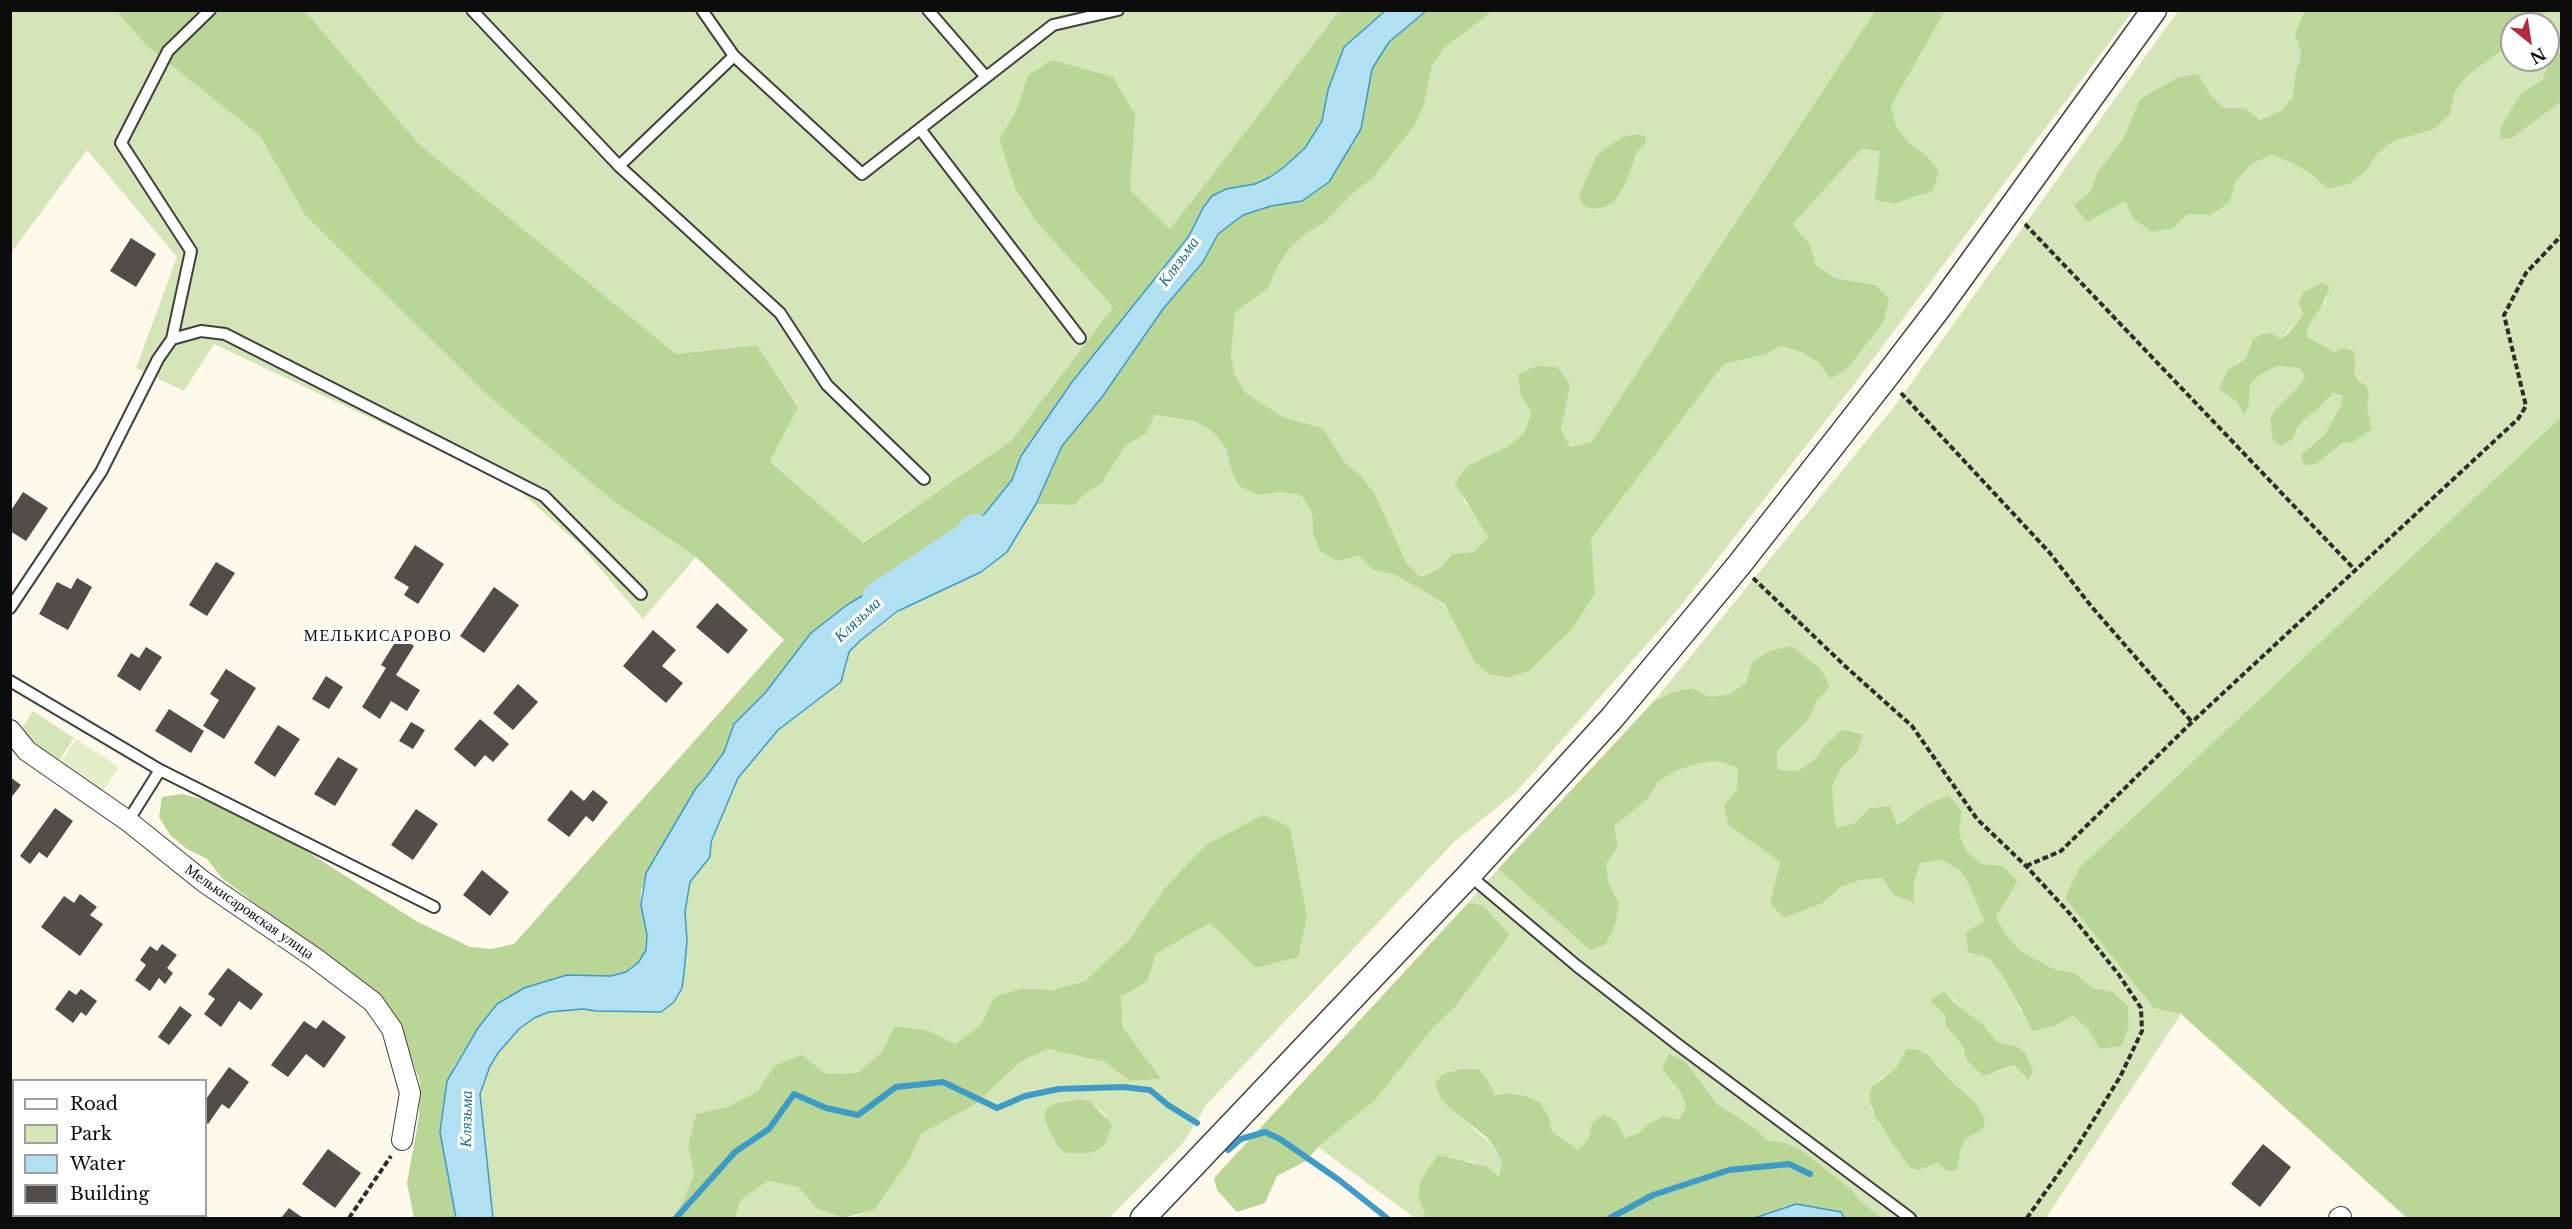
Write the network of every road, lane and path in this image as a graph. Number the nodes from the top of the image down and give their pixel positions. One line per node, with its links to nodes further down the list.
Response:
1 (210, 10): 14 (lane)
2 (472, 10): 10 (lane)
3 (702, 10): 7 (lane)
4 (928, 10): 8 (lane)
5 (1118, 10): 8 (lane)
6 (2154, 10): 11 (street)
7 (734, 56): 9 (lane); 10 (lane)
8 (986, 77): 9 (lane)
9 (920, 129): 13 (lane)
10 (619, 166): 16 (lane)
11 (2011, 208): 15 (street); 18 (path)
12 (2562, 235): 18 (path)
13 (1080, 338)
14 (172, 339): 19 (lane); 20 (lane)
15 (1886, 377): 17 (street); 22 (path)
16 (924, 479)
17 (1739, 565): 26 (path); 27 (street)
18 (2356, 571): 22 (path)
19 (641, 594)
20 (10, 609)
21 (10, 681): 24 (lane)
22 (2192, 722): 26 (path)
23 (10, 730): 25 (street, Мелькисаровская улица)
24 (160, 770): 25 (lane); 28 (lane)
25 (128, 821): 29 (street, Мелькисаровская улица)
26 (2026, 866): 33 (path)
27 (1469, 875): 31 (street); 32 (lane)
28 (434, 906)
29 (402, 1140): 30 (path)
30 (349, 1218)
31 (1143, 1218)
32 (1910, 1218)
33 (2028, 1218)

